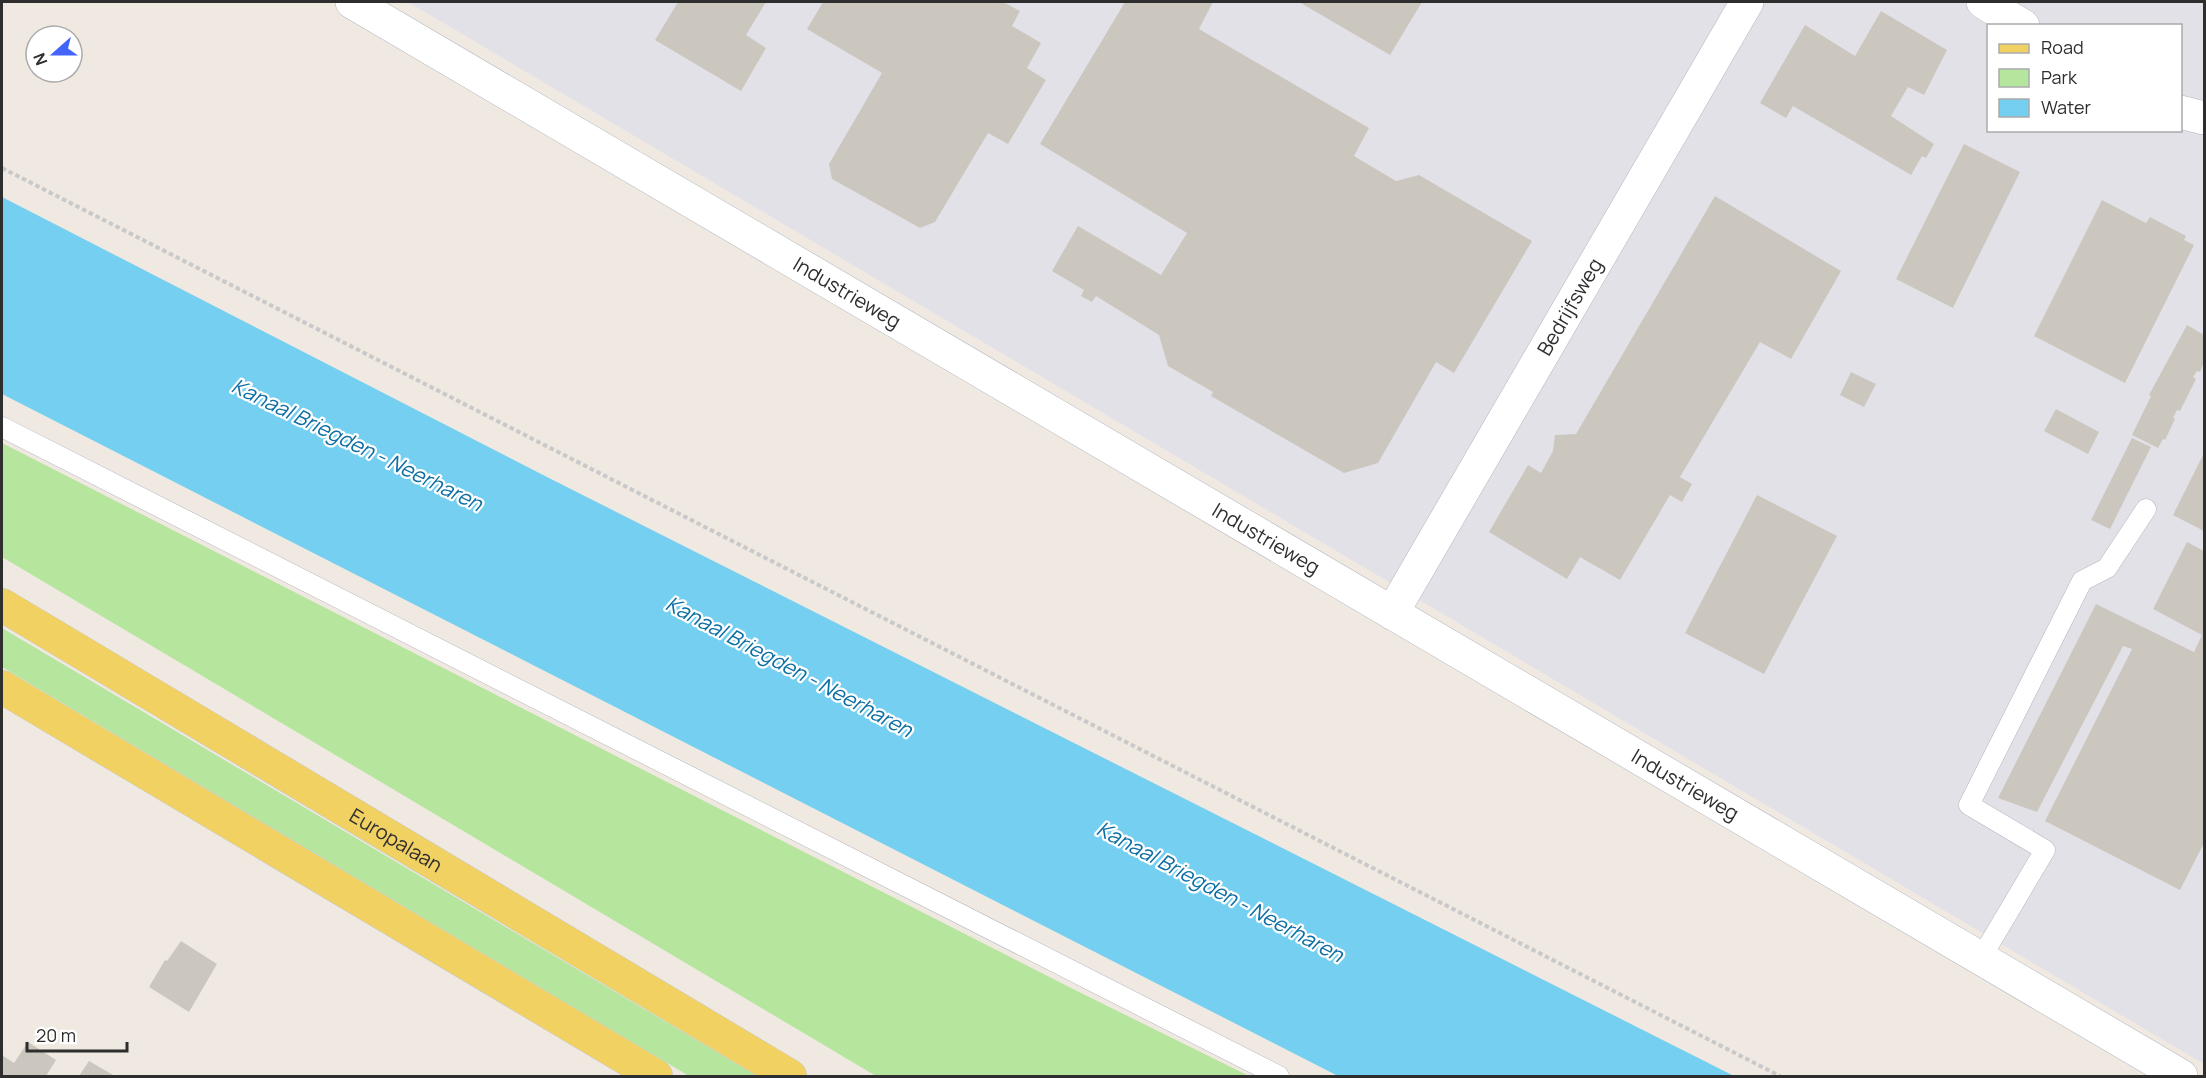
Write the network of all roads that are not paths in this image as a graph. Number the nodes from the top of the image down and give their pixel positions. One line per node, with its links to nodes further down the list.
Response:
1 (352, 2): 10 (street, Industrieweg)
2 (1747, 2): 10 (street, Bedrijfsweg)
3 (1983, 2): 4 (street)
4 (2020, 24)
5 (2182, 112): 6 (street)
6 (2205, 118)
7 (2, 427): 15 (lane)
8 (2146, 509): 12 (lane)
9 (2, 605): 14 (main road, Europalaan)
10 (1392, 613): 12 (street, Industrieweg)
11 (2, 687): 13 (main road)
12 (1981, 958): 16 (street, Industrieweg)
13 (656, 1077)
14 (790, 1077)
15 (1279, 1077)
16 (2181, 1077)

